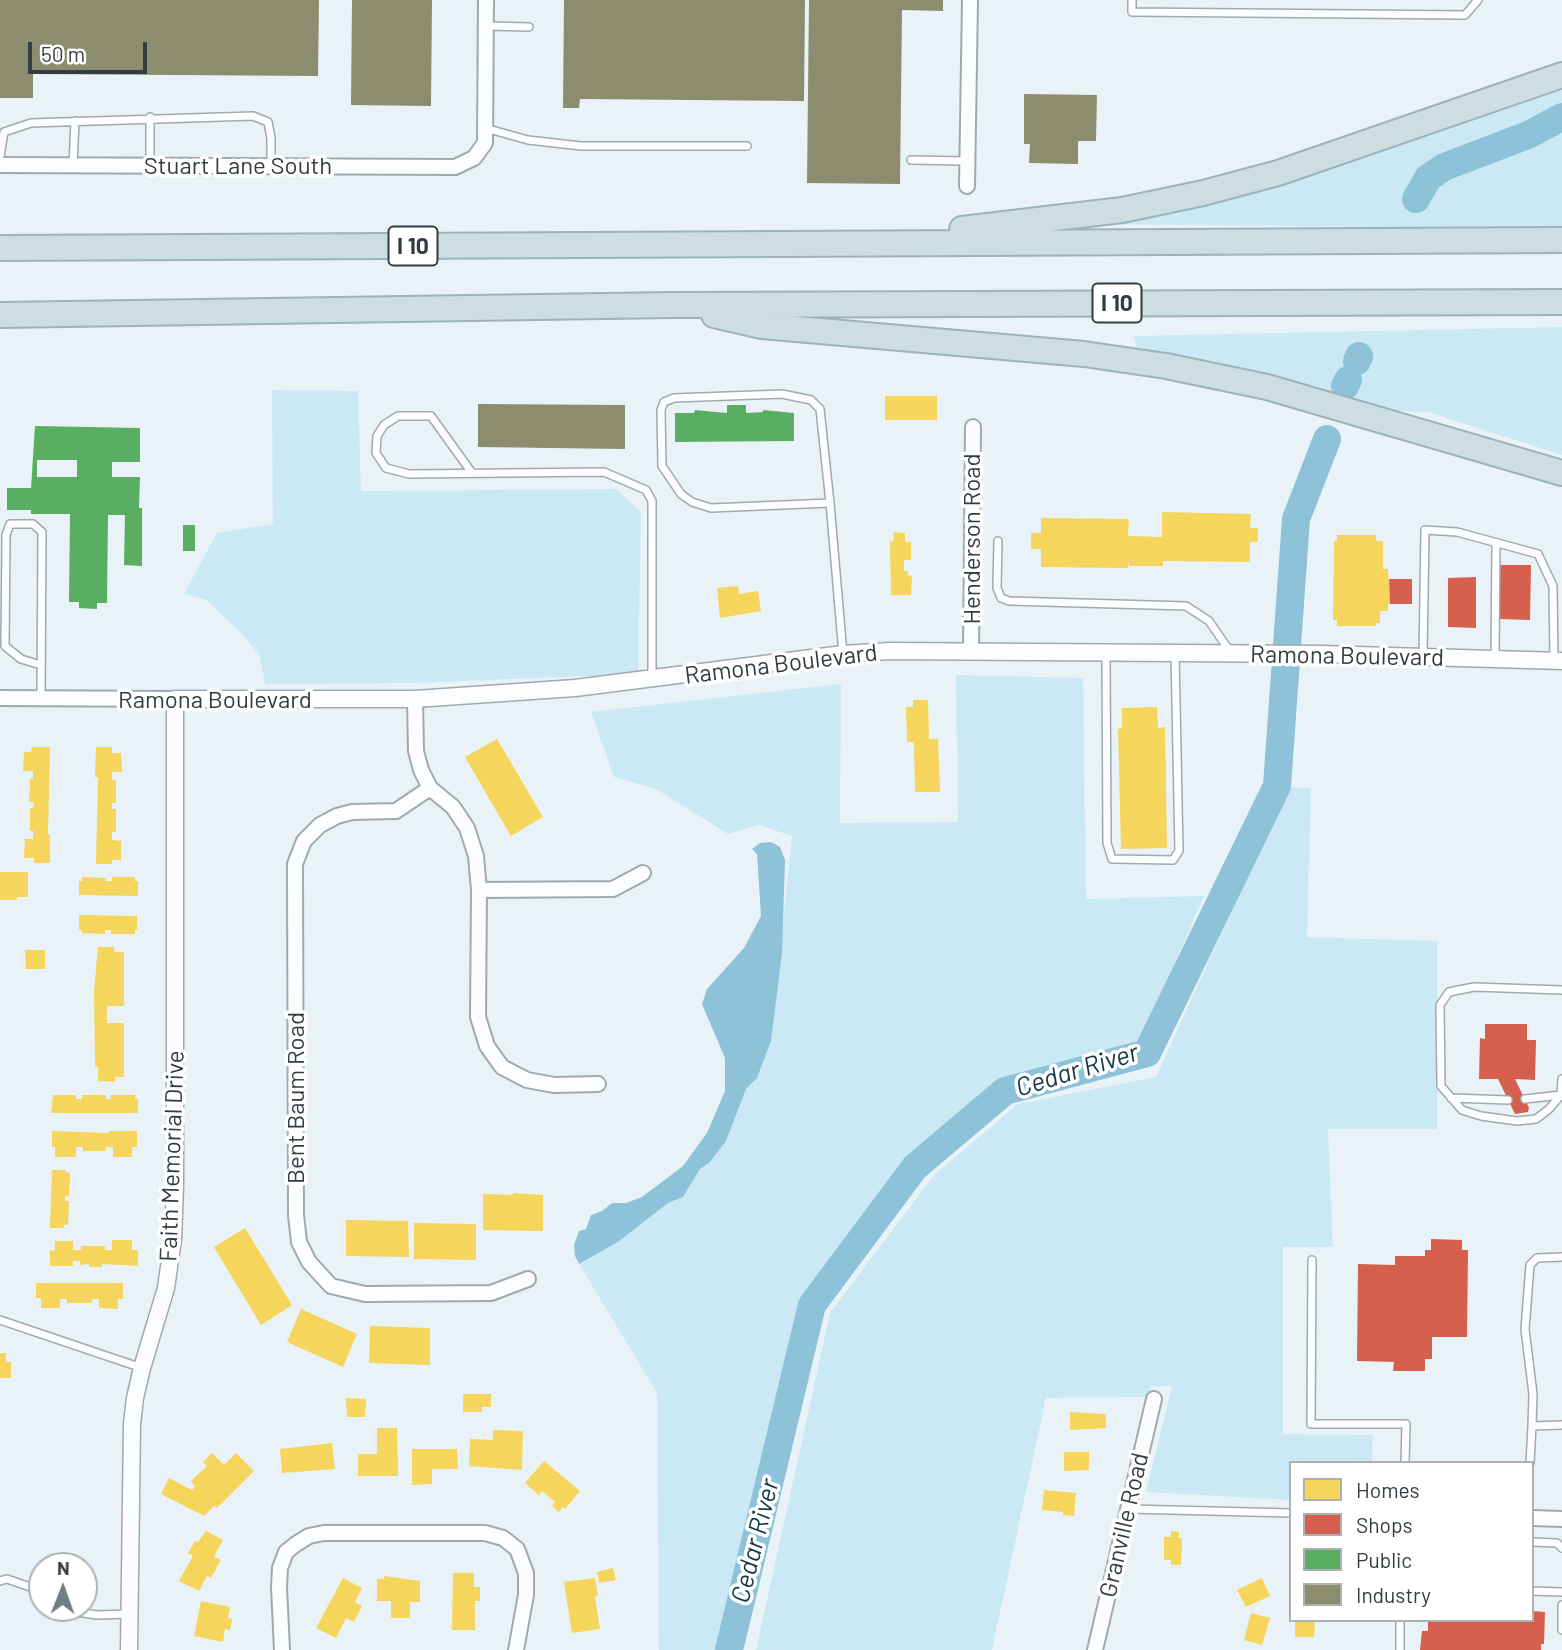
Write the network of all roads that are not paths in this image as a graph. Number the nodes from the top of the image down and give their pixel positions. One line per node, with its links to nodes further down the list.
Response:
1 (486, 0): 5 (street)
2 (970, 0): 14 (street)
3 (1132, 0): 4 (lane)
4 (1478, 0)
5 (486, 26): 6 (lane); 10 (street)
6 (529, 27)
7 (1562, 75): 21 (highway)
8 (150, 117): 9 (lane); 17 (lane); 18 (lane)
9 (75, 121): 12 (lane); 16 (lane)
10 (485, 128): 11 (lane); 18 (street, Stuart Lane South)
11 (747, 146)
12 (0, 157)
13 (911, 160): 14 (lane)
14 (967, 161): 19 (street)
15 (0, 165): 16 (street, Stuart Lane South)
16 (73, 165): 17 (street, Stuart Lane South)
17 (150, 166): 18 (street, Stuart Lane South)
18 (271, 166)
19 (967, 186)
20 (1562, 240): 21 (highway, I 10)
21 (825, 244): 22 (highway, I 10)
22 (0, 248)
23 (1562, 302): 24 (highway, I 10)
24 (672, 305): 25 (highway, I 10); 28 (highway)
25 (0, 315)
26 (973, 427): 33 (street, Henderson Road)
27 (472, 472): 27 (lane); 42 (lane)
28 (1561, 474)
29 (830, 503): 29 (lane); 36 (lane)
30 (998, 541): 37 (lane)
31 (1496, 543): 32 (lane); 38 (lane); 39 (lane)
32 (1558, 614): 40 (lane)
33 (971, 651): 34 (street, Ramona Boulevard); 36 (street, Ramona Boulevard)
34 (1106, 652): 35 (street, Ramona Boulevard); 35 (lane)
35 (1175, 653): 37 (street, Ramona Boulevard)
36 (843, 654): 42 (street, Ramona Boulevard)
37 (1231, 654): 38 (street, Ramona Boulevard)
38 (1423, 658): 39 (street, Ramona Boulevard)
39 (1495, 660): 40 (street, Ramona Boulevard)
40 (1558, 661)
41 (41, 665): 41 (lane); 44 (lane)
42 (652, 680): 46 (street, Ramona Boulevard)
43 (0, 698): 44 (street, Ramona Boulevard)
44 (41, 699): 45 (street, Ramona Boulevard)
45 (175, 699): 46 (street, Ramona Boulevard); 61 (street, Faith Memorial Drive)
46 (415, 699): 47 (street)
47 (430, 788): 49 (street); 59 (street, Bent Baum Road)
48 (643, 873): 49 (street)
49 (479, 890): 52 (street)
50 (1562, 990): 54 (lane)
51 (1562, 1079): 53 (lane)
52 (598, 1084)
53 (1562, 1095): 54 (lane); 55 (lane)
54 (1450, 1098): 56 (lane)
55 (1525, 1099)
56 (1508, 1100)
57 (1562, 1257): 64 (lane)
58 (1312, 1259): 65 (lane)
59 (528, 1279)
60 (0, 1320): 61 (lane)
61 (142, 1368): 78 (street, Faith Memorial Drive)
62 (1154, 1399): 67 (street, Granville Road)
63 (1562, 1425): 64 (lane)
64 (1532, 1426): 66 (lane)
65 (1405, 1461)
66 (1530, 1461)
67 (1128, 1509): 68 (lane); 85 (street, Granville Road)
68 (1289, 1513)
69 (1534, 1518): 70 (street)
70 (1562, 1519)
71 (1534, 1542): 72 (lane)
72 (1562, 1548)
73 (0, 1581): 74 (lane)
74 (28, 1584)
75 (1534, 1591): 76 (lane)
76 (1562, 1592)
77 (1562, 1605): 81 (lane)
78 (130, 1614): 79 (lane); 82 (street, Faith Memorial Drive)
79 (98, 1615)
80 (1400, 1622): 86 (lane)
81 (1562, 1630)
82 (129, 1650)
83 (282, 1650): 84 (street)
84 (516, 1650)
85 (1095, 1650)
86 (1400, 1650)

